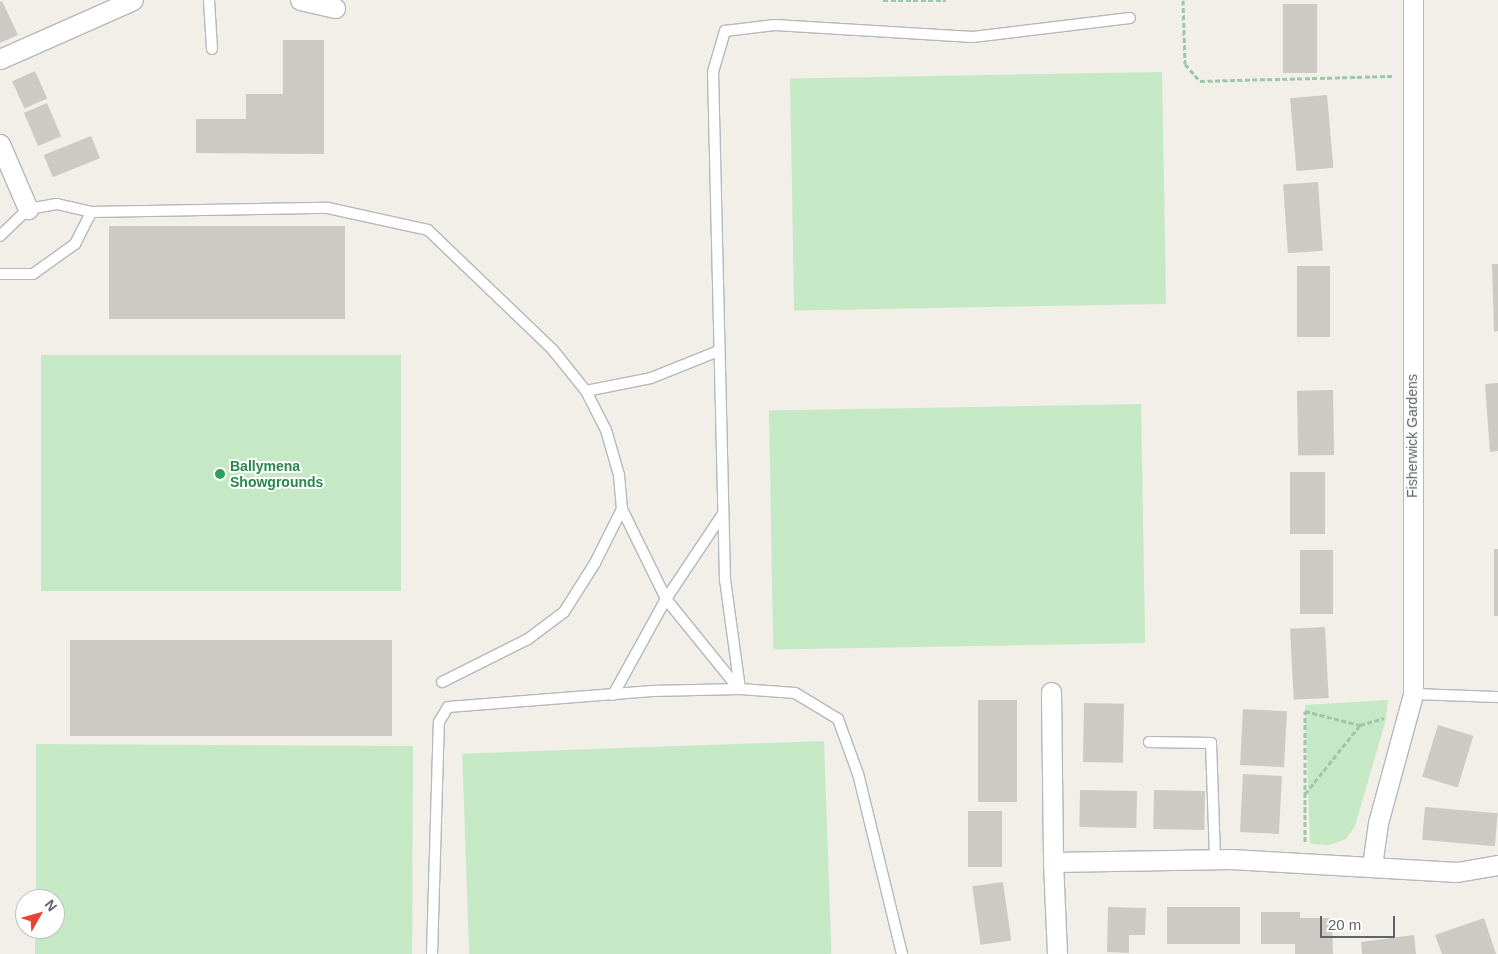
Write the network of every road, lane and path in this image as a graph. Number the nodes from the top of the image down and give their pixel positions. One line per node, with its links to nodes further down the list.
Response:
1 (133, 0): 11 (street)
2 (209, 0): 10 (lane)
3 (300, 0): 8 (street)
4 (883, 0): 5 (path)
5 (946, 0)
6 (1183, 0): 12 (path)
7 (1414, 0): 12 (street, Fisherwick Gardens)
8 (335, 8)
9 (1130, 18): 18 (lane)
10 (212, 49)
11 (0, 59)
12 (1413, 76): 28 (street, Fisherwick Gardens)
13 (0, 144): 14 (street)
14 (28, 209): 15 (lane); 16 (lane)
15 (91, 212): 17 (lane); 19 (lane)
16 (0, 236)
17 (0, 274)
18 (718, 351): 19 (lane); 21 (lane)
19 (586, 391): 20 (lane)
20 (622, 508): 22 (lane); 23 (lane)
21 (722, 515): 22 (lane); 24 (lane)
22 (666, 599): 24 (lane); 26 (lane)
23 (442, 682)
24 (740, 689): 26 (lane); 38 (lane)
25 (1051, 692): 33 (street)
26 (612, 694): 37 (lane)
27 (1498, 697): 28 (lane)
28 (1411, 702): 29 (path); 36 (street, Fisherwick Gardens)
29 (1360, 724): 31 (path); 31 (path)
30 (1149, 742): 32 (lane)
31 (1305, 795): 34 (path)
32 (1215, 859): 33 (street); 34 (street)
33 (1053, 862): 39 (street)
34 (1305, 862): 36 (street)
35 (1498, 865): 36 (street)
36 (1372, 866)
37 (432, 954)
38 (902, 954)
39 (1058, 954)

